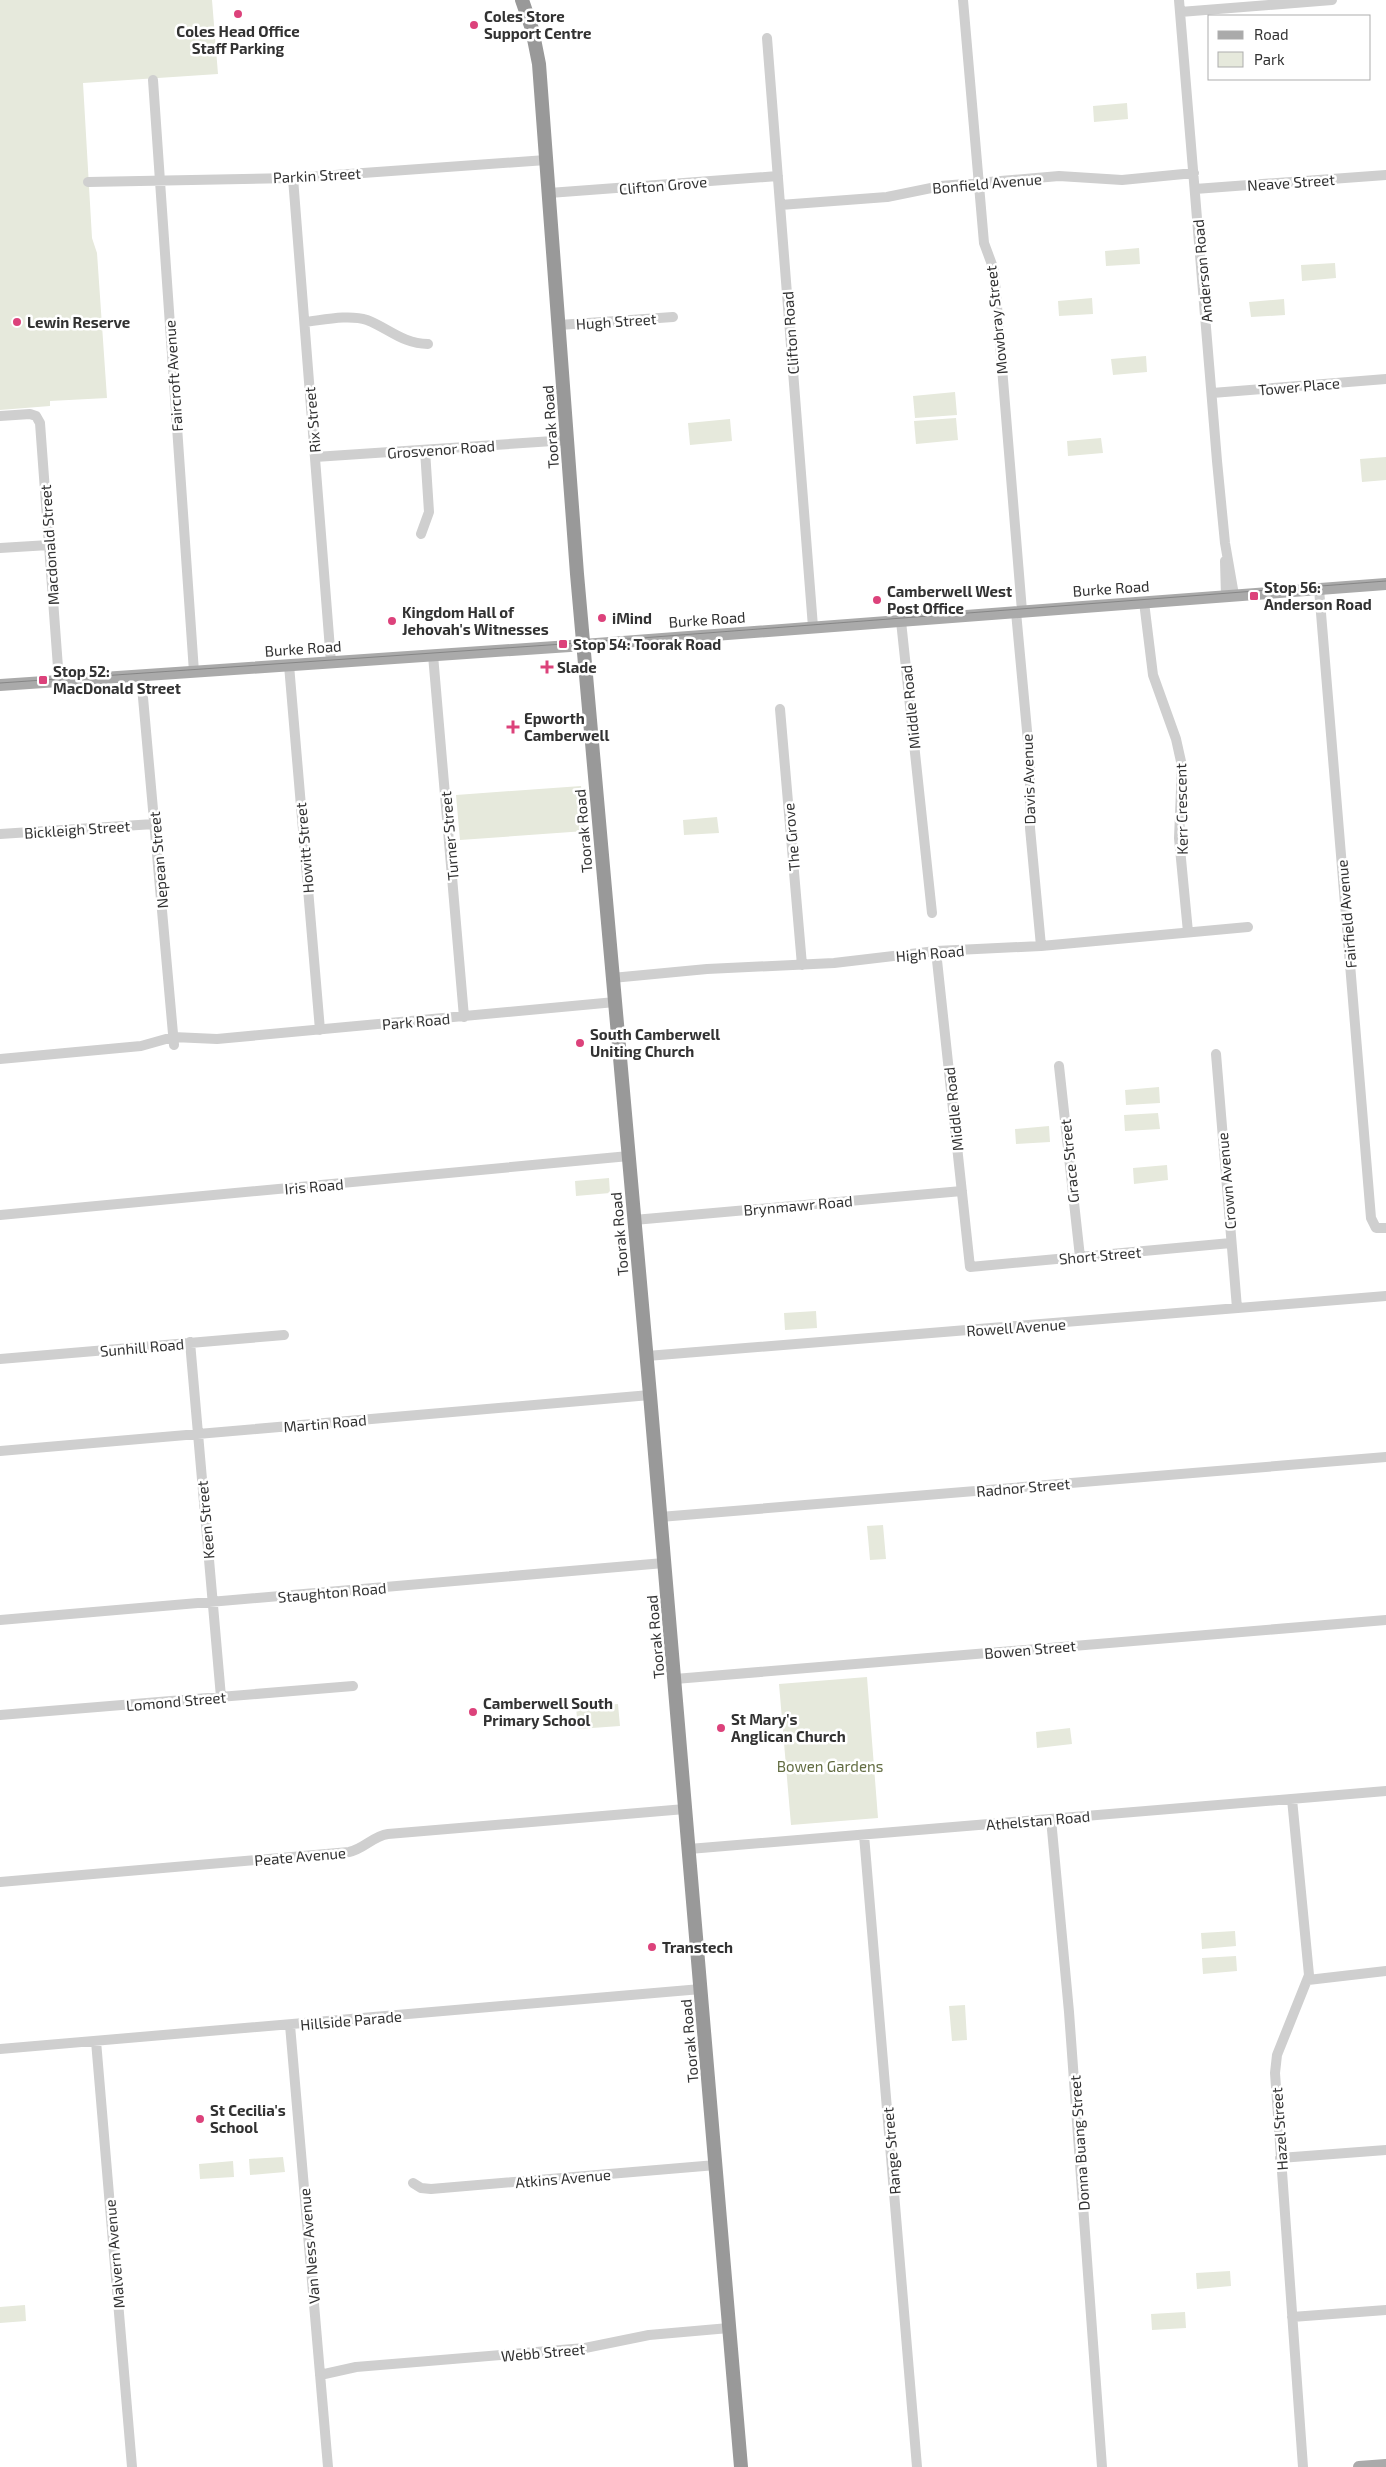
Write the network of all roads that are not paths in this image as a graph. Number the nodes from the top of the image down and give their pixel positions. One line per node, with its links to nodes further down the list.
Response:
1 (522, 0): 8 (highway, Toorak Road)
2 (963, 0): 15 (street, Mowbray Street)
3 (1179, 0): 5 (street, Anderson Road)
4 (1332, 0): 5 (street)
5 (1180, 12): 9 (street, Anderson Road)
6 (767, 38): 11 (street, Clifton Road)
7 (153, 80): 13 (street, Faircroft Avenue)
8 (546, 160): 12 (street, Parkin Street); 17 (highway, Toorak Road)
9 (1194, 173): 15 (street, Bonfield Avenue); 16 (street, Anderson Road)
10 (1386, 174): 16 (street, Neave Street)
11 (778, 176): 17 (street, Clifton Grove); 18 (street, Clifton Road)
12 (293, 178): 13 (street, Parkin Street); 20 (street, Rix Street)
13 (159, 181): 14 (street, Parkin Street); 43 (street, Faircroft Avenue)
14 (88, 182)
15 (979, 183): 18 (street, Bonfield Avenue); 36 (street, Mowbray Street)
16 (1195, 189): 24 (street, Anderson Road)
17 (549, 194): 21 (highway, Toorak Road)
18 (780, 205): 38 (street, Clifton Road)
19 (673, 317): 21 (street, Hugh Street)
20 (304, 322): 22 (street); 28 (street, Rix Street)
21 (559, 325): 26 (highway, Toorak Road)
22 (428, 344)
23 (1386, 379): 24 (street, Tower Place)
24 (1212, 393): 34 (street, Anderson Road)
25 (0, 416): 30 (street, Macdonald Street)
26 (568, 440): 27 (street, Grosvenor Road); 39 (highway, Toorak Road)
27 (425, 450): 28 (street, Grosvenor Road); 29 (street)
28 (315, 458): 41 (street, Rix Street)
29 (421, 534)
30 (49, 545): 31 (street); 45 (street, Macdonald Street)
31 (0, 548)
32 (1386, 584): 33 (main road, Burke Road)
33 (1319, 589): 34 (main road, Burke Road); 68 (street, Fairfield Avenue)
34 (1230, 595): 35 (main road, Burke Road)
35 (1144, 602): 36 (main road, Burke Road); 52 (street, Kerr Crescent)
36 (1019, 612): 37 (main road, Burke Road); 53 (street, Davis Avenue)
37 (901, 621): 38 (main road, Burke Road); 50 (street, Middle Road)
38 (813, 628): 39 (main road, Burke Road)
39 (583, 645): 40 (main road, Burke Road); 56 (highway, Toorak Road)
40 (433, 655): 41 (main road, Burke Road); 58 (street, Turner Street)
41 (330, 662): 42 (main road, Burke Road)
42 (289, 665): 43 (main road, Burke Road); 59 (street, Howitt Street)
43 (194, 672): 44 (main road, Burke Road)
44 (141, 675): 45 (main road, Burke Road); 48 (street, Nepean Street)
45 (58, 681): 46 (main road, Burke Road)
46 (0, 685)
47 (780, 709): 55 (street, The Grove)
48 (154, 824): 49 (street, Bickleigh Street); 60 (street, Nepean Street)
49 (0, 834)
50 (932, 913)
51 (1248, 927): 52 (street, High Road)
52 (1188, 932): 53 (street, High Road)
53 (1041, 946): 54 (street, High Road)
54 (936, 951): 55 (street, High Road); 65 (street, Middle Road)
55 (802, 965): 56 (street, High Road)
56 (612, 978): 57 (highway, Toorak Road)
57 (615, 1002): 58 (street, Park Road); 64 (highway, Toorak Road)
58 (464, 1017): 59 (street, Park Road)
59 (320, 1030): 60 (street, Park Road)
60 (174, 1041): 62 (street, Park Road)
61 (1216, 1054): 69 (street, Crown Avenue)
62 (0, 1059)
63 (1059, 1066): 70 (street, Grace Street)
64 (628, 1156): 66 (street, Iris Road); 67 (highway, Toorak Road)
65 (962, 1191): 67 (street, Brynmawr Road); 71 (street, Middle Road)
66 (0, 1215)
67 (634, 1220): 76 (highway, Toorak Road)
68 (1386, 1228)
69 (1231, 1243): 70 (street, Short Street); 73 (street, Crown Avenue)
70 (1080, 1257): 71 (street, Short Street)
71 (970, 1267)
72 (1386, 1296): 73 (street, Rowell Avenue)
73 (1237, 1308): 76 (street, Rowell Avenue)
74 (284, 1335): 75 (street, Sunhill Road)
75 (190, 1342): 77 (street, Sunhill Road); 79 (street, Keen Street)
76 (646, 1356): 78 (highway, Toorak Road)
77 (0, 1359)
78 (650, 1395): 79 (street, Martin Road); 82 (highway, Toorak Road)
79 (198, 1434): 80 (street, Martin Road); 84 (street, Keen Street)
80 (0, 1451)
81 (1386, 1457): 82 (street, Radnor Street)
82 (660, 1517): 83 (highway, Toorak Road)
83 (664, 1563): 84 (street, Staughton Road); 87 (highway, Toorak Road)
84 (212, 1602): 85 (street, Staughton Road); 89 (street, Keen Street)
85 (0, 1620)
86 (1386, 1620): 87 (street, Bowen Street)
87 (675, 1679): 93 (highway, Toorak Road)
88 (353, 1686): 89 (street, Lomond Street)
89 (221, 1697): 90 (street, Lomond Street)
90 (0, 1715)
91 (1386, 1791): 92 (street, Athelstan Road)
92 (1292, 1799): 94 (street, Athelstan Road); 99 (street, Hazel Street)
93 (685, 1808): 96 (highway, Toorak Road); 97 (street, Peate Avenue)
94 (1051, 1819): 95 (street, Athelstan Road); 117 (street, Donna Buang Street)
95 (864, 1835): 96 (street, Athelstan Road); 116 (street, Range Street)
96 (689, 1849): 100 (highway, Toorak Road)
97 (0, 1882)
98 (1386, 1971): 99 (street)
99 (1308, 1980): 105 (street, Hazel Street)
100 (701, 1990): 101 (street, Hillside Parade); 106 (highway, Toorak Road)
101 (290, 2025): 102 (street, Hillside Parade); 111 (street, Van Ness Avenue)
102 (96, 2041): 103 (street, Hillside Parade); 113 (street, Malvern Avenue)
103 (0, 2050)
104 (1386, 2150): 105 (street)
105 (1280, 2158): 109 (street, Hazel Street)
106 (716, 2165): 107 (street, Atkins Avenue); 110 (highway, Toorak Road)
107 (413, 2183)
108 (1386, 2310): 109 (street)
109 (1292, 2316): 118 (street, Hazel Street)
110 (729, 2328): 111 (street, Webb Street); 115 (highway, Toorak Road)
111 (320, 2370): 114 (street, Van Ness Avenue)
112 (1386, 2465): 119 (main road)
113 (132, 2467)
114 (328, 2467)
115 (741, 2467)
116 (917, 2467)
117 (1102, 2467)
118 (1303, 2467)
119 (1359, 2467)

